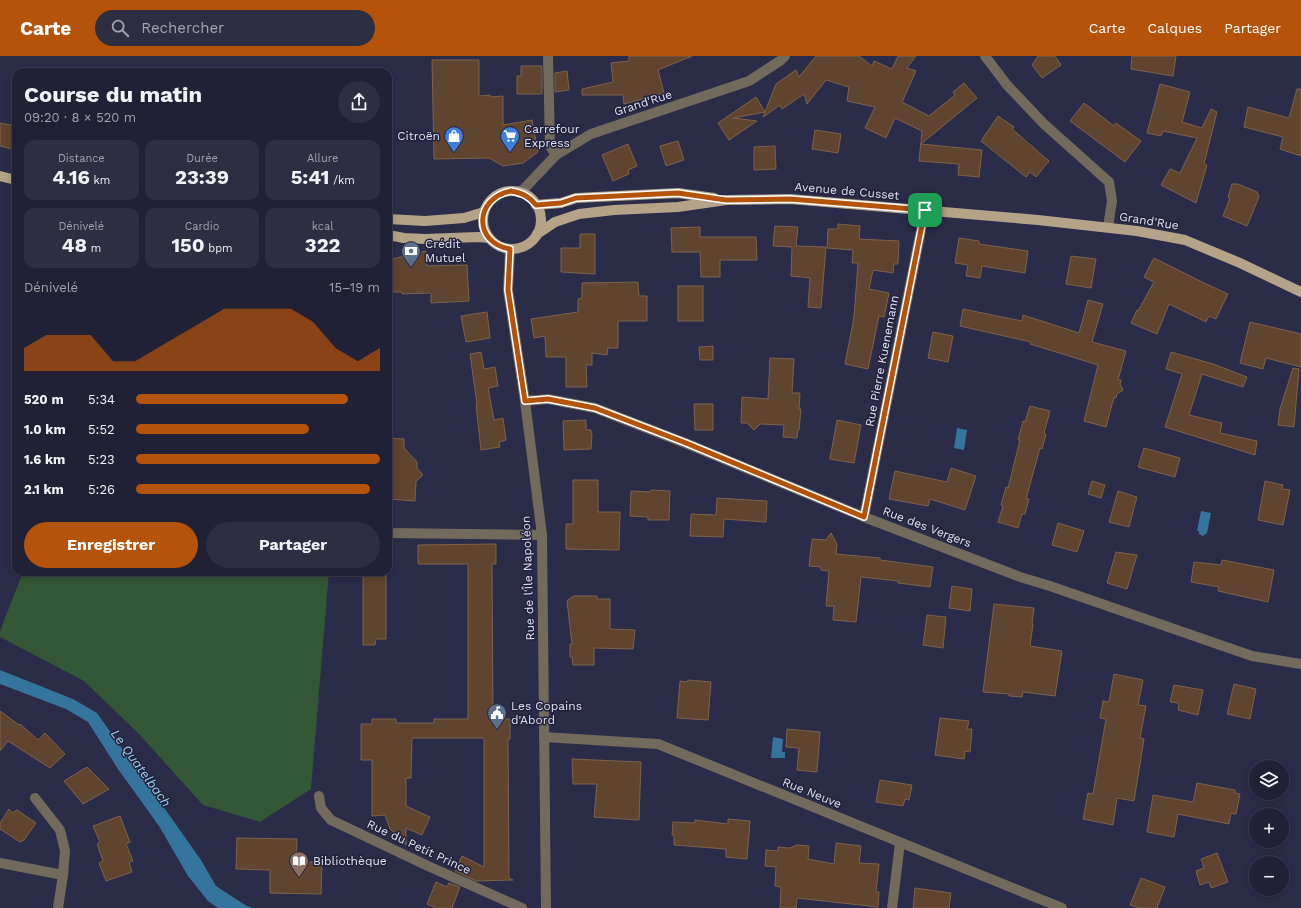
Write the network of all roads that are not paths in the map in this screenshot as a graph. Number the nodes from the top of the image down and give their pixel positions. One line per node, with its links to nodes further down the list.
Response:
1 (548, 56): 4 (street)
2 (785, 56): 4 (street, Grand'Rue)
3 (985, 56): 13 (street, Grand'Rue)
4 (556, 155): 7 (street, Grand'Rue)
5 (0, 176): 6 (main road)
6 (12, 179)
7 (520, 192): 9 (main road); 11 (main road)
8 (726, 200): 9 (main road, Avenue de Cusset); 10 (main road, Avenue de Cusset); 14 (main road, Avenue de Cusset)
9 (536, 205): 14 (main road)
10 (925, 210): 13 (main road, Avenue de Cusset); 20 (street, Rue Pierre Kuenemann)
11 (484, 212): 12 (main road); 16 (main road)
12 (392, 219)
13 (1108, 228): 18 (main road, Grand'Rue)
14 (537, 234): 17 (main road)
15 (392, 236): 16 (main road)
16 (489, 238): 17 (main road)
17 (510, 249): 19 (street, Rue de l'Île Napoléon)
18 (1301, 292)
19 (525, 401): 20 (street, Rue des Vergers); 22 (street, Rue de l'Île Napoléon)
20 (864, 517): 23 (street, Rue des Vergers)
21 (392, 533): 22 (street)
22 (542, 535): 24 (street, Rue de l'Île Napoléon)
23 (1301, 664)
24 (544, 737): 27 (street, Rue Neuve); 32 (street, Rue de l'Île Napoléon)
25 (319, 796): 31 (street, Rue du Petit Prince)
26 (35, 798): 29 (street)
27 (900, 843): 33 (street); 34 (street, Rue Neuve)
28 (0, 863): 29 (street)
29 (63, 875): 30 (street)
30 (58, 908)
31 (522, 908)
32 (546, 908)
33 (892, 908)
34 (1062, 908)

